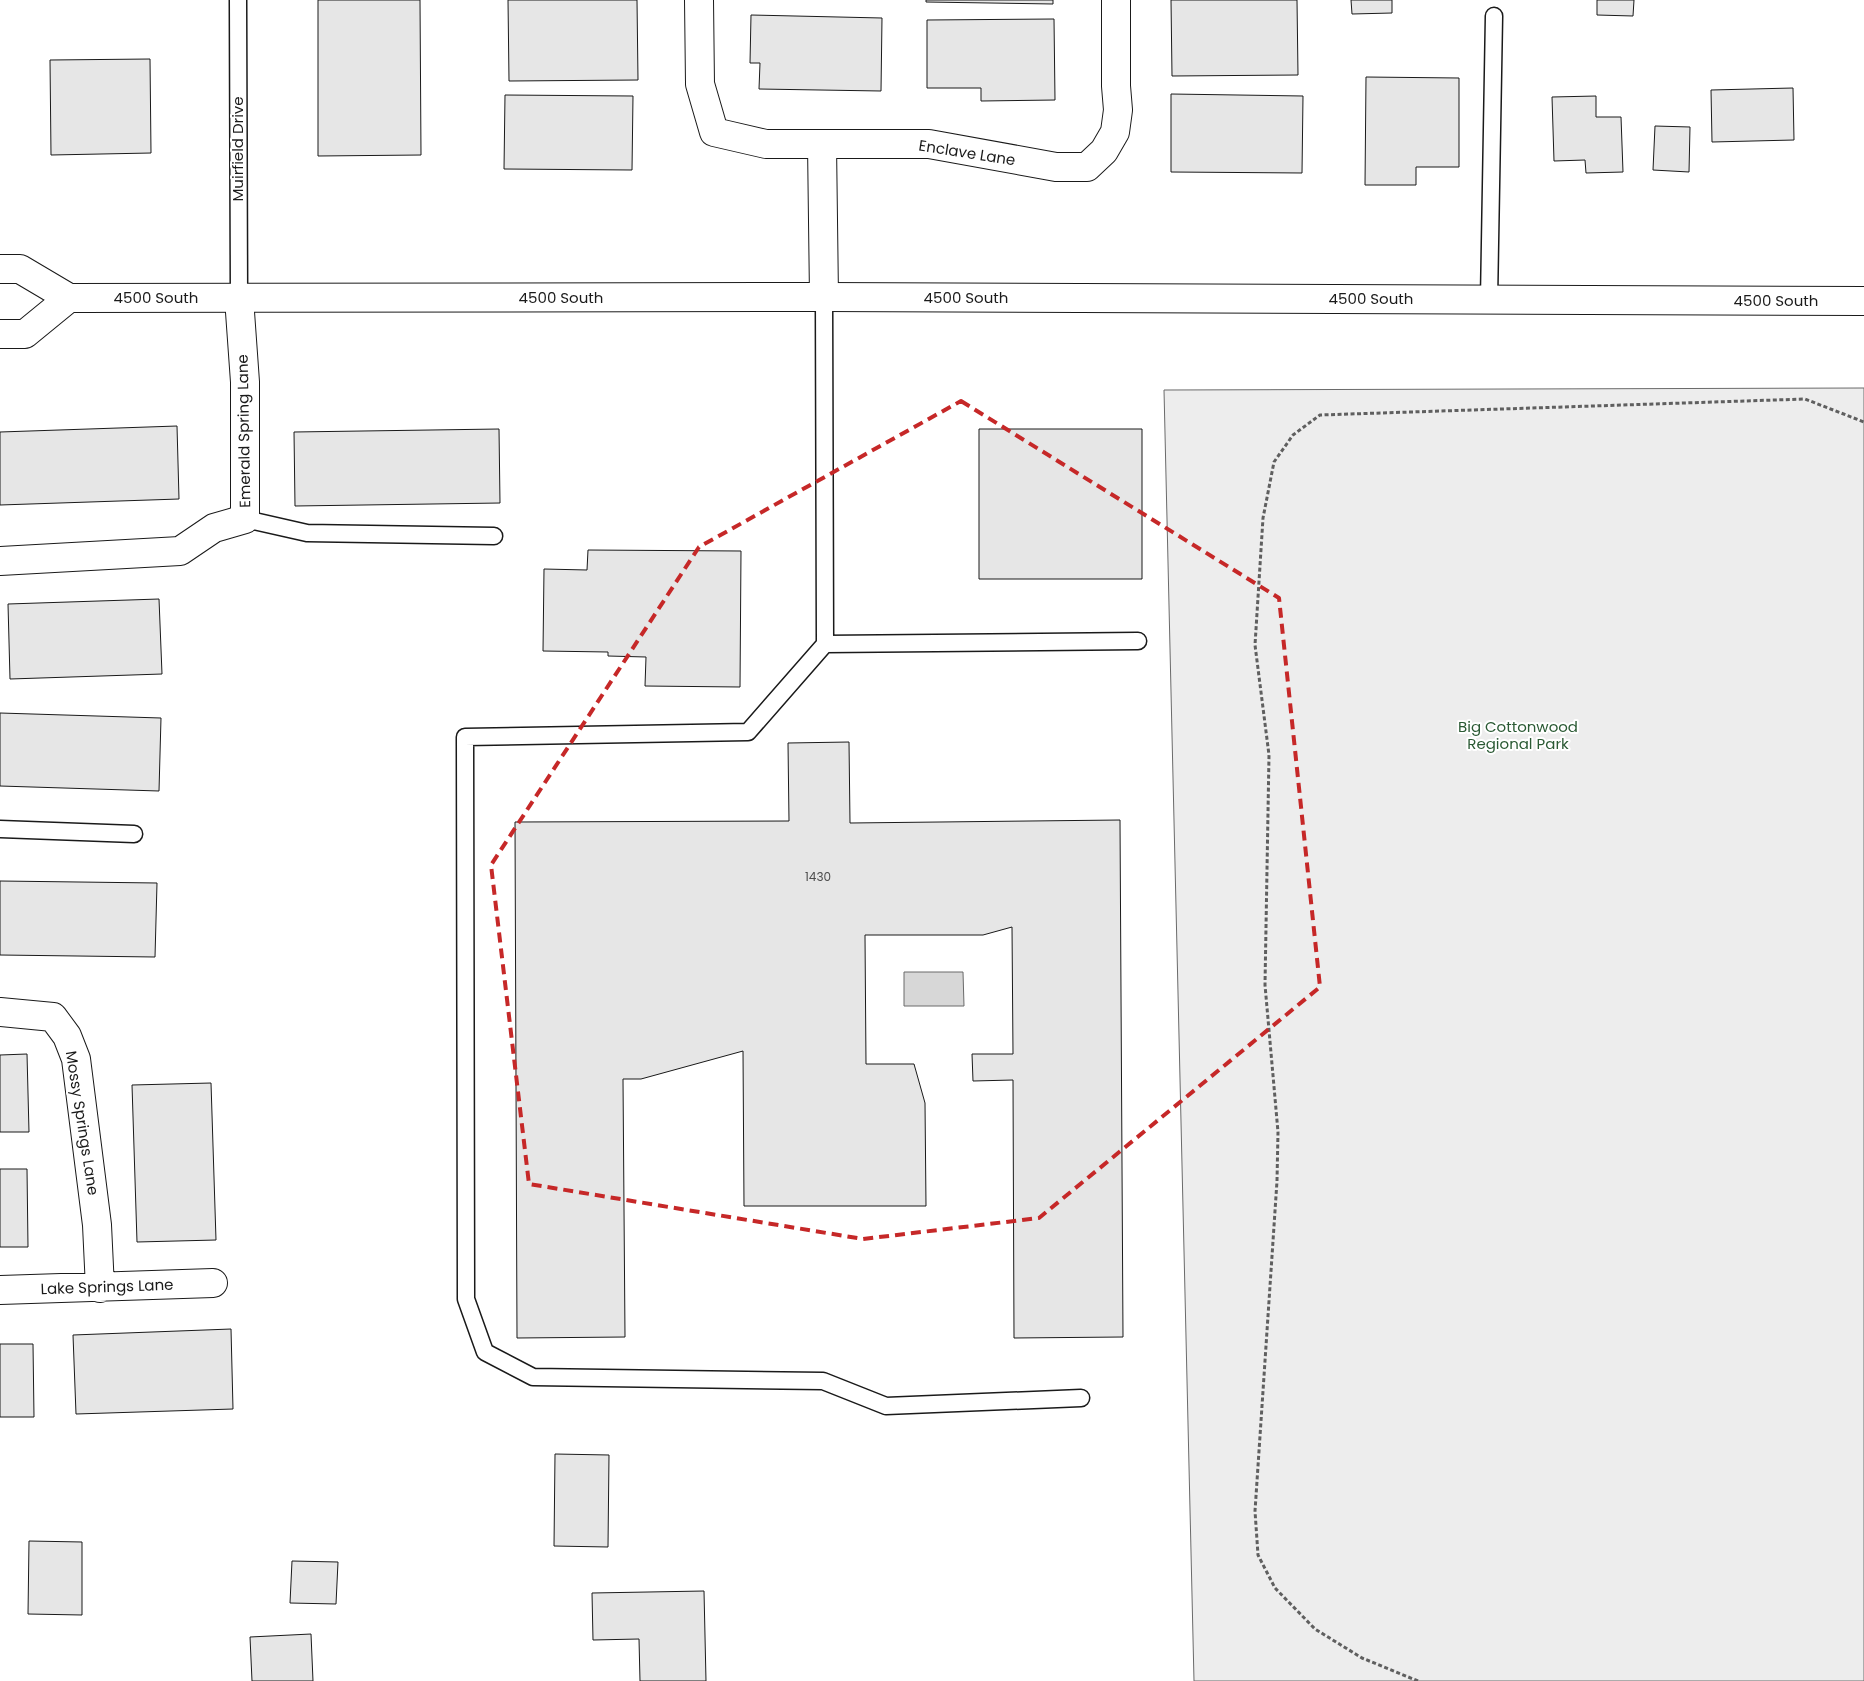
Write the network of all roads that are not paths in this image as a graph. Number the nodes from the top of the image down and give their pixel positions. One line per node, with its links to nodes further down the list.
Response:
1 (238, 0): 9 (lane, Muirfield Drive)
2 (699, 0): 5 (main road)
3 (1116, 0): 5 (main road, Enclave Lane)
4 (1494, 16): 10 (lane)
5 (822, 144): 7 (main road)
6 (0, 269): 8 (main road)
7 (824, 297): 9 (main road, 4500 South); 10 (main road, 4500 South); 17 (lane)
8 (69, 298): 9 (main road, 4500 South); 12 (main road)
9 (239, 298): 13 (main road, Emerald Spring Lane)
10 (1489, 300): 11 (main road, 4500 South)
11 (1864, 301)
12 (0, 334)
13 (245, 519): 14 (lane); 15 (main road, Emerald Spring Lane)
14 (494, 536)
15 (0, 561)
16 (1138, 641): 17 (lane)
17 (825, 644): 24 (lane)
18 (0, 829): 19 (lane)
19 (134, 834)
20 (0, 1012): 22 (main road, Mossy Springs Lane)
21 (213, 1283): 22 (main road, Lake Springs Lane)
22 (100, 1288): 23 (main road, Lake Springs Lane)
23 (0, 1290)
24 (1081, 1398)

